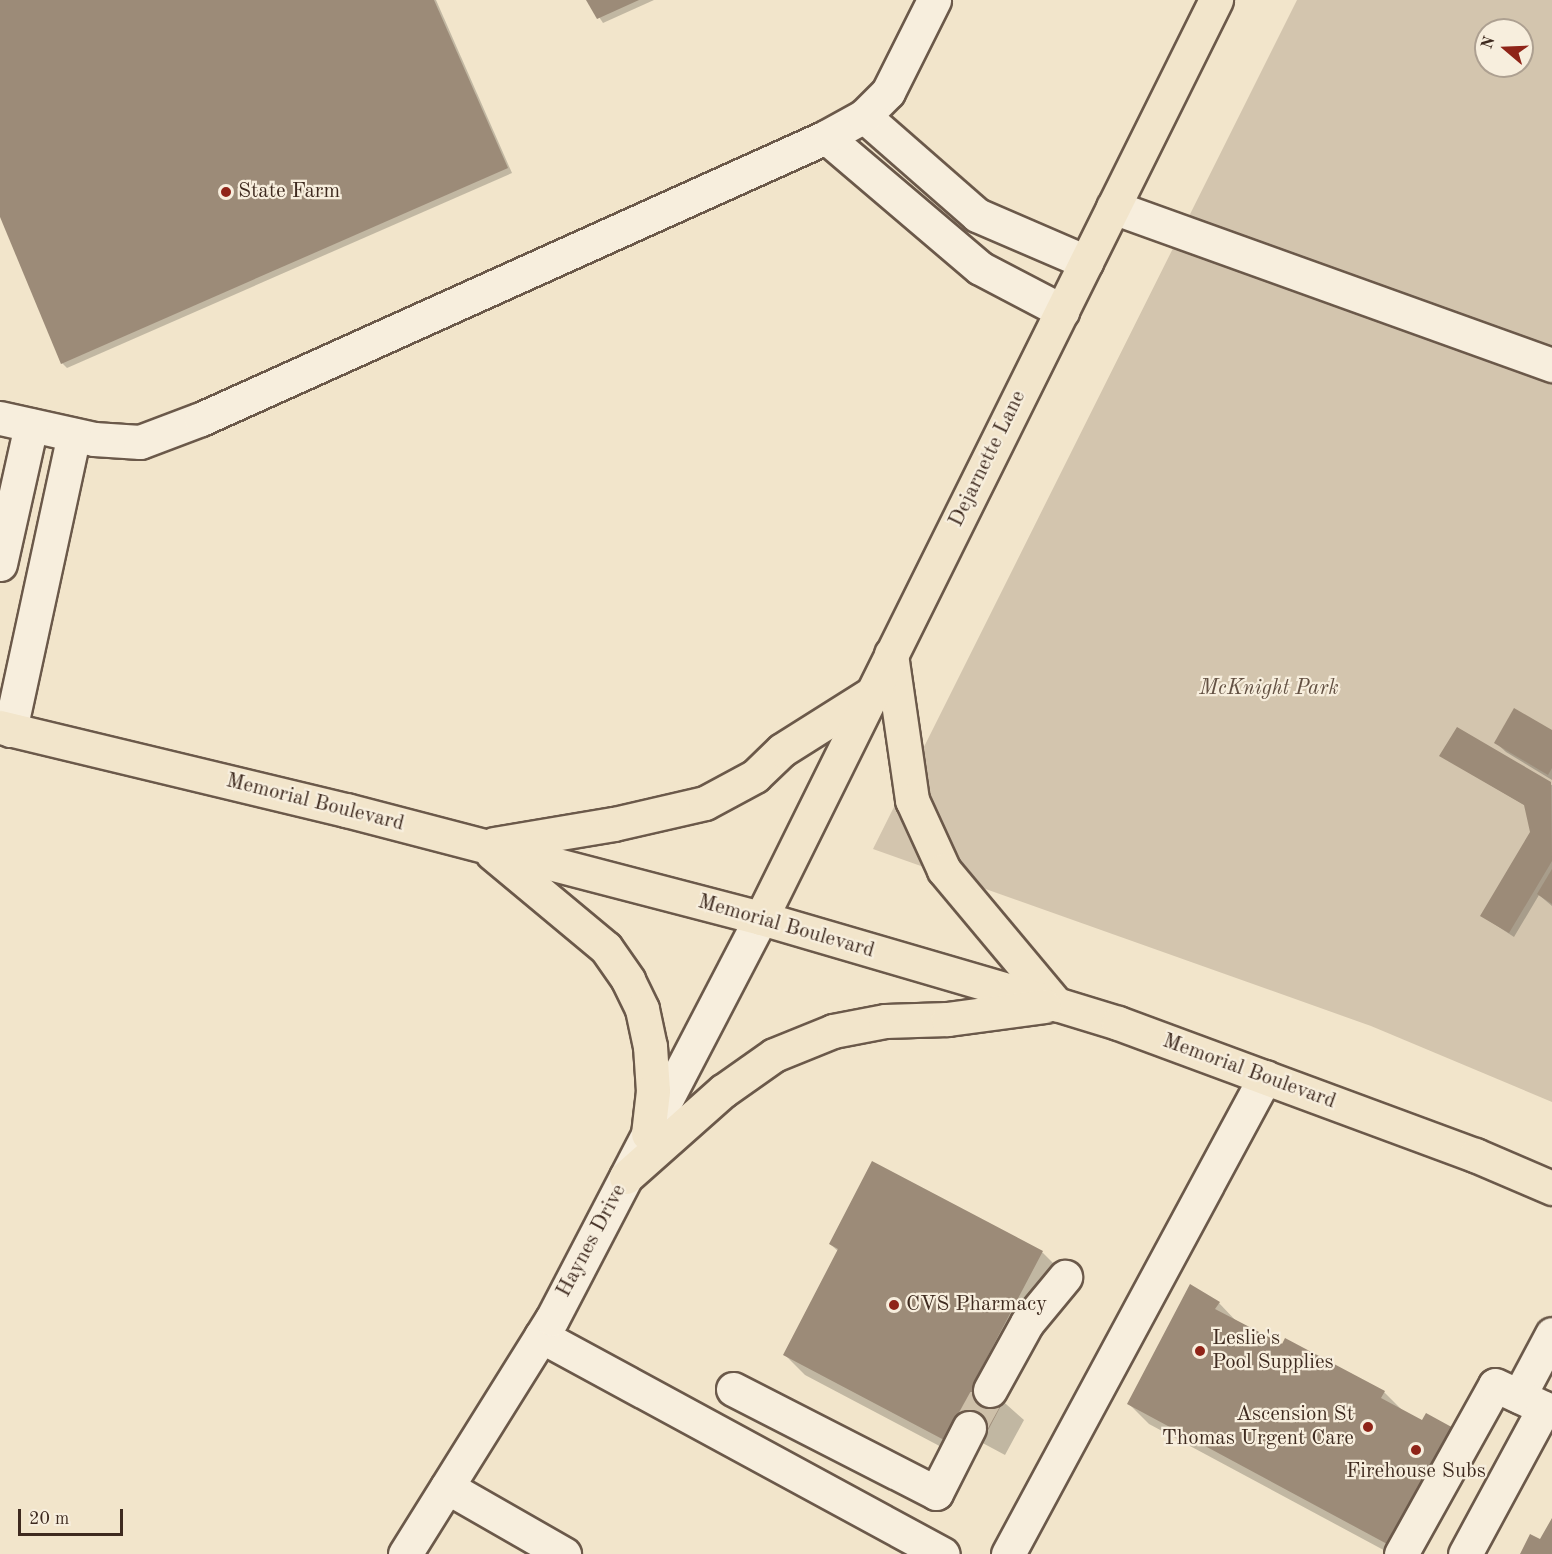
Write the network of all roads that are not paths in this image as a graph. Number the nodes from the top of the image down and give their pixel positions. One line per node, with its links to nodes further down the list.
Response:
1 (934, 0): 3 (street)
2 (1216, 0): 5 (main road, Dejarnette Lane)
3 (864, 116): 4 (street); 6 (street)
4 (826, 137): 7 (street); 10 (street)
5 (1113, 207): 6 (main road, Dejarnette Lane); 8 (street)
6 (1086, 262): 7 (main road, Dejarnette Lane)
7 (1062, 311): 12 (main road, Dejarnette Lane)
8 (1552, 365)
9 (16, 421): 10 (street); 11 (street)
10 (74, 435): 14 (street)
11 (0, 564)
12 (891, 654): 13 (main road, Dejarnette Lane); 17 (main road)
13 (872, 694): 15 (main road); 16 (main road, Dejarnette Lane)
14 (5, 728): 15 (main road, Memorial Boulevard)
15 (484, 846): 16 (main road, Memorial Boulevard); 19 (main road)
16 (761, 918): 17 (main road, Memorial Boulevard); 19 (street, Haynes Drive)
17 (1056, 1004): 18 (main road, Memorial Boulevard); 20 (main road)
18 (1265, 1077): 21 (main road, Memorial Boulevard); 33 (street)
19 (648, 1134): 20 (street, Haynes Drive)
20 (626, 1177): 24 (street, Haynes Drive)
21 (1552, 1188)
22 (1065, 1277): 26 (street)
23 (1552, 1334): 27 (street)
24 (541, 1336): 29 (street, Haynes Drive); 32 (street)
25 (733, 1389): 28 (street)
26 (990, 1390)
27 (1519, 1396): 34 (street); 35 (street)
28 (969, 1428)
29 (447, 1487): 30 (street, Haynes Drive); 31 (street)
30 (405, 1554)
31 (564, 1554)
32 (944, 1554)
33 (1008, 1554)
34 (1401, 1554)
35 (1465, 1554)

